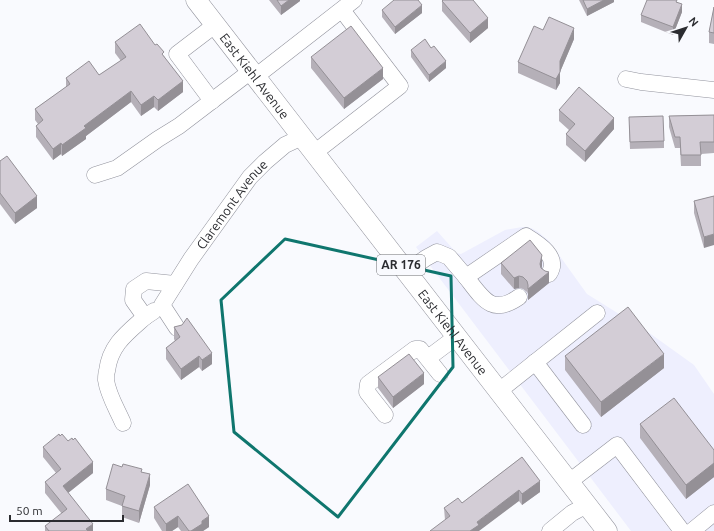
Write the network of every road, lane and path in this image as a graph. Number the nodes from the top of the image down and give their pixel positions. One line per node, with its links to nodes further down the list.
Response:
1 (196, 0): 4 (main road, East Kiehl Avenue / AR 176)
2 (354, 0): 3 (street)
3 (342, 10): 5 (street); 10 (street)
4 (215, 24): 5 (main road, East Kiehl Avenue / AR 176); 8 (street)
5 (253, 74): 8 (street); 9 (main road, East Kiehl Avenue / AR 176)
6 (626, 79): 7 (street)
7 (714, 90)
8 (212, 101): 11 (street)
9 (302, 137): 10 (main road, East Kiehl Avenue / AR 176); 15 (street, Claremont Avenue)
10 (314, 153): 12 (main road, East Kiehl Avenue / AR 176)
11 (95, 175)
12 (406, 272): 14 (street); 21 (main road, East Kiehl Avenue / AR 176)
13 (549, 274): 14 (street)
14 (466, 278): 16 (street)
15 (175, 284): 17 (street, Claremont Avenue); 19 (street)
16 (520, 297)
17 (162, 305): 19 (street, Claremont Avenue); 20 (street)
18 (597, 313): 23 (street)
19 (145, 317): 27 (street, Claremont Avenue)
20 (177, 328)
21 (456, 337): 22 (street); 25 (main road, East Kiehl Avenue / AR 176)
22 (428, 358): 24 (street); 26 (street)
23 (535, 362): 25 (street); 28 (street)
24 (440, 374)
25 (499, 391): 29 (main road, East Kiehl Avenue / AR 176)
26 (386, 415)
27 (123, 423)
28 (583, 424)
29 (569, 482): 30 (main road, East Kiehl Avenue / AR 176); 34 (street)
30 (587, 505): 32 (street); 33 (main road, East Kiehl Avenue / AR 176)
31 (714, 514): 35 (street)
32 (550, 531)
33 (607, 531)
34 (682, 531)
35 (692, 531)

